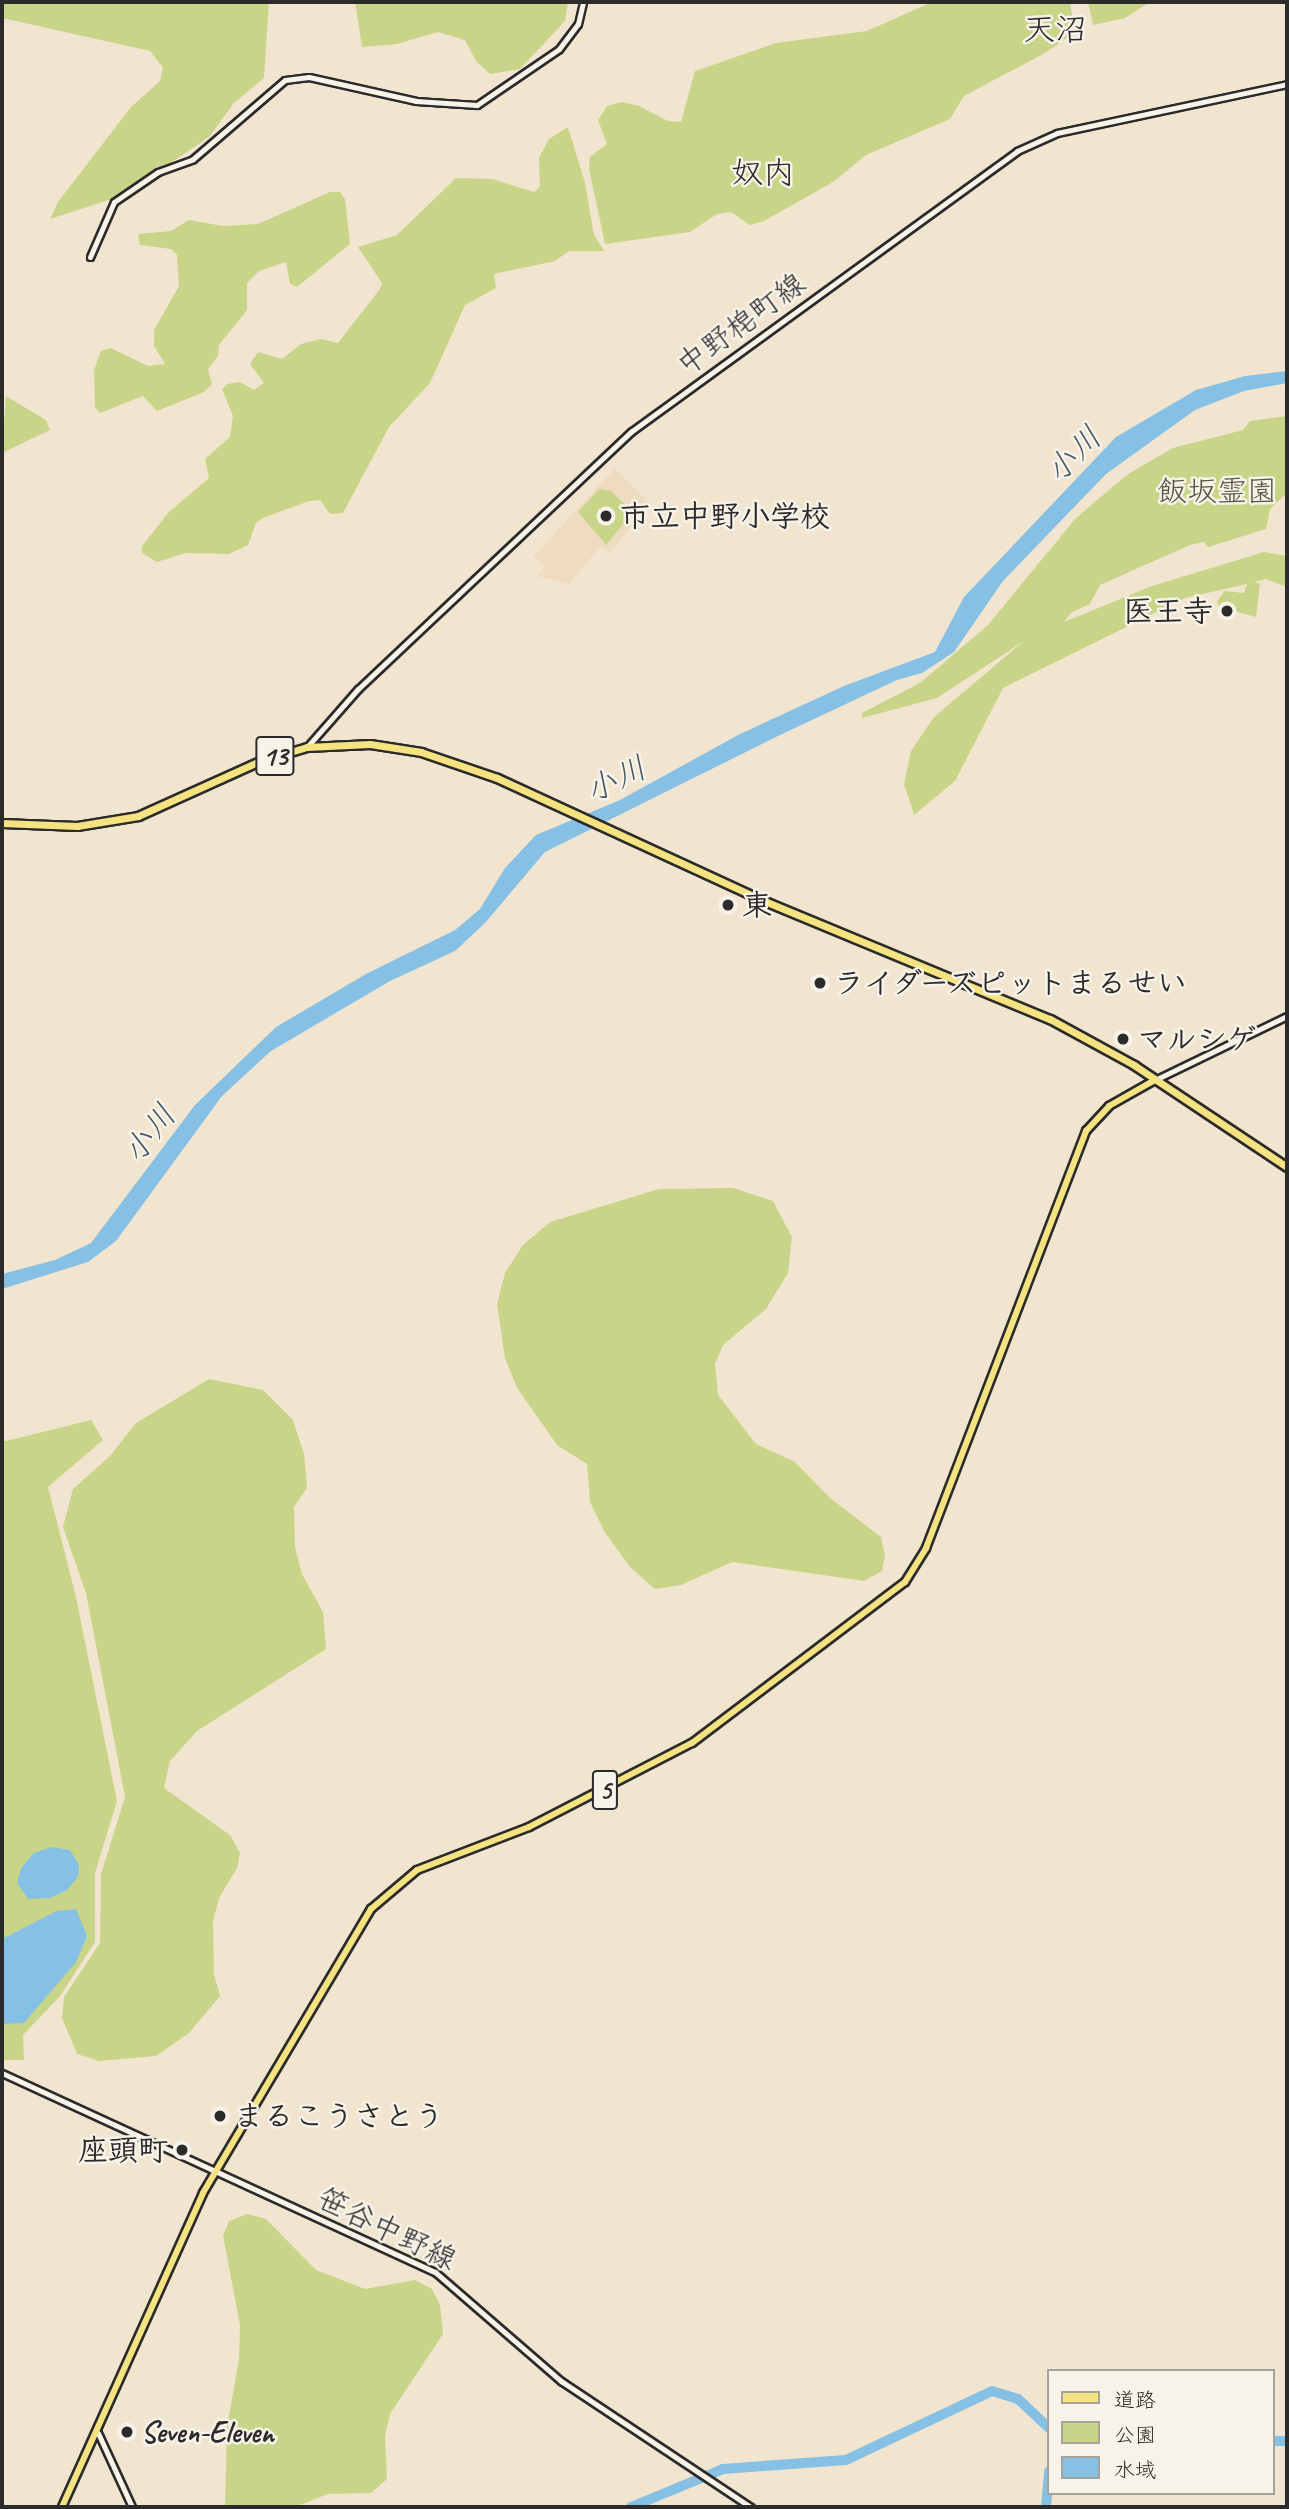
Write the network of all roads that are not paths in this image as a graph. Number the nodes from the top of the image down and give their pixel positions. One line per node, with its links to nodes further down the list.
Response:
1 (583, 2): 3 (street)
2 (1287, 84): 4 (street, 中野梍町線)
3 (90, 257)
4 (307, 747): 5 (highway, 13); 7 (highway, 13)
5 (2, 823)
6 (1287, 1016): 7 (street)
7 (1156, 1080): 8 (highway, 13); 10 (main road, 5)
8 (1287, 1167)
9 (2, 2073): 10 (street, 笹谷中野線)
10 (214, 2173): 11 (main road, 5); 14 (street, 笹谷中野線)
11 (98, 2433): 12 (main road, 5); 13 (street)
12 (62, 2507)
13 (132, 2507)
14 (751, 2507)

